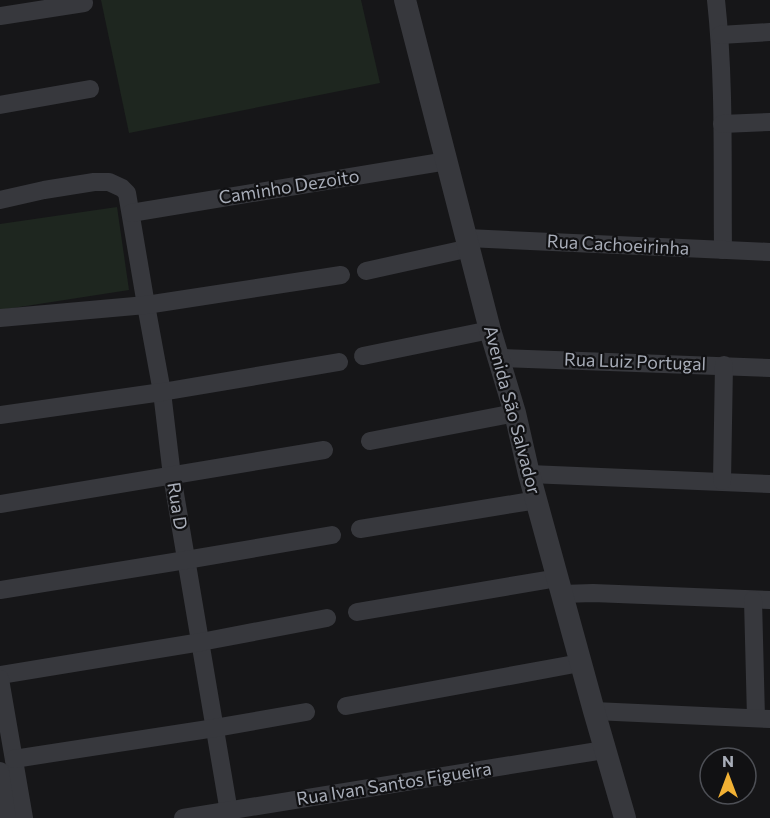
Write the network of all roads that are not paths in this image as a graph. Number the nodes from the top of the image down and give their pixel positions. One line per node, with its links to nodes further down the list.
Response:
1 (405, 0): 11 (street, Avenida São Salvador)
2 (716, 0): 6 (street)
3 (84, 3): 4 (street)
4 (0, 16)
5 (770, 32): 6 (street)
6 (720, 35): 10 (street)
7 (90, 89): 8 (street)
8 (0, 105)
9 (770, 122): 10 (street)
10 (722, 124): 15 (street)
11 (447, 161): 13 (street, Caminho Dezoito); 14 (street, Avenida São Salvador)
12 (0, 200): 13 (street, Rua D)
13 (131, 213): 19 (street, Rua D)
14 (468, 243): 15 (street, Rua Cachoeirinha); 17 (street, Rua Cachoeirinha); 21 (street, Avenida São Salvador)
15 (723, 250): 16 (street, Rua Cachoeirinha)
16 (770, 252)
17 (366, 271)
18 (341, 275): 19 (street)
19 (146, 306): 20 (street); 27 (street, Rua D)
20 (0, 318)
21 (490, 330): 22 (street); 23 (street, Avenida São Salvador)
22 (363, 356)
23 (500, 358): 25 (street, Rua Luiz Portugal); 28 (street, Avenida São Salvador)
24 (339, 362): 27 (street)
25 (724, 365): 26 (street, Rua Luiz Portugal); 34 (street)
26 (770, 368)
27 (162, 392): 29 (street); 33 (street, Rua D)
28 (515, 413): 30 (street); 32 (street, Avenida São Salvador)
29 (0, 416)
30 (370, 441)
31 (324, 450): 33 (street)
32 (529, 474): 34 (street); 36 (street, Avenida São Salvador)
33 (172, 476): 37 (street); 40 (street, Rua D)
34 (722, 482): 35 (street)
35 (770, 484)
36 (537, 500): 38 (street); 41 (street, Avenida São Salvador)
37 (0, 504)
38 (360, 530)
39 (332, 535): 40 (street)
40 (186, 560): 42 (street); 46 (street, Rua D)
41 (560, 586): 43 (street); 44 (street); 47 (street, Avenida São Salvador)
42 (0, 590)
43 (762, 600): 52 (street)
44 (357, 612)
45 (327, 618): 46 (street)
46 (201, 642): 48 (street); 53 (street, Rua D)
47 (580, 663): 49 (street); 50 (street, Avenida São Salvador)
48 (0, 677): 55 (street)
49 (346, 706)
50 (594, 711): 52 (street); 54 (street, Avenida São Salvador)
51 (306, 712): 53 (street)
52 (763, 719)
53 (215, 728): 55 (street); 57 (street, Rua D)
54 (604, 750): 57 (street, Rua Ivan Santos Figueira); 61 (street, Avenida São Salvador)
55 (14, 759): 59 (street)
56 (0, 771): 58 (street)
57 (230, 814): 60 (street, Rua Ivan Santos Figueira)
58 (7, 818)
59 (24, 818)
60 (183, 818)
61 (625, 818)

